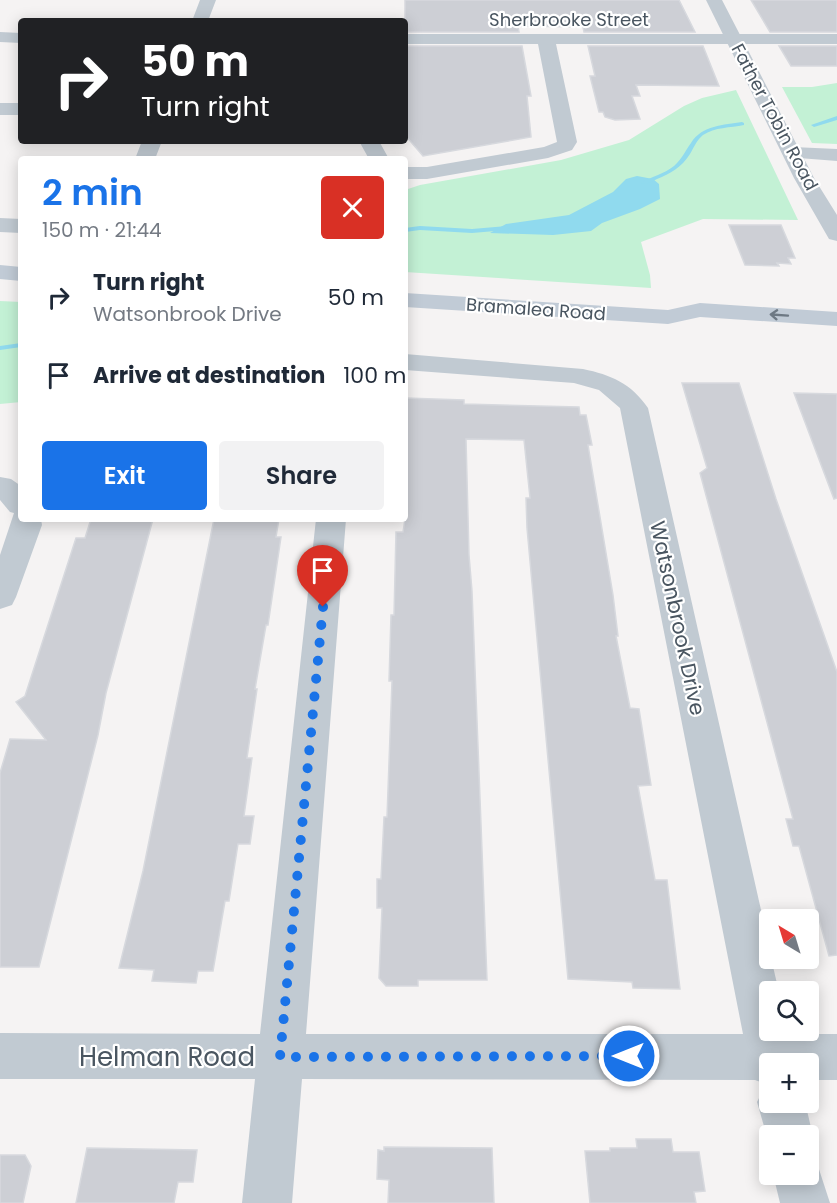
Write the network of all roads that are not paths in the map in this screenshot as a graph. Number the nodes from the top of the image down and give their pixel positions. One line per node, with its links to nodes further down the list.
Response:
1 (208, 0): 3 (street)
2 (714, 0): 8 (street, Father Tobin Road)
3 (201, 18)
4 (0, 37): 5 (street)
5 (18, 38)
6 (408, 39): 7 (street, Sherbrooke Street)
7 (546, 39): 8 (street, Sherbrooke Street); 14 (street)
8 (734, 39): 9 (street, Sherbrooke Street); 12 (street, Father Tobin Road)
9 (837, 39)
10 (0, 109): 11 (street)
11 (18, 109)
12 (793, 153): 13 (street); 17 (street, Father Tobin Road)
13 (837, 155)
14 (408, 173)
15 (0, 225): 16 (street)
16 (18, 226)
17 (837, 234)
18 (0, 272): 19 (main road)
19 (18, 274)
20 (408, 300): 21 (main road, Bramalea Road)
21 (668, 317): 22 (main road, Bramalea Road, one-way to 21); 23 (main road, Bramalea Road)
22 (837, 319)
23 (837, 340)
24 (408, 362): 30 (street, Watsonbrook Drive)
25 (0, 486): 26 (street)
26 (18, 501)
27 (26, 522): 29 (street)
28 (331, 522): 32 (street)
29 (0, 597)
30 (770, 1053)
31 (0, 1056): 32 (street, Helman Road)
32 (280, 1057): 35 (street, Helman Road); 37 (street)
33 (837, 1057): 34 (street, Helman Road)
34 (819, 1058)
35 (759, 1060)
36 (801, 1185): 38 (street)
37 (267, 1203)
38 (805, 1203)

